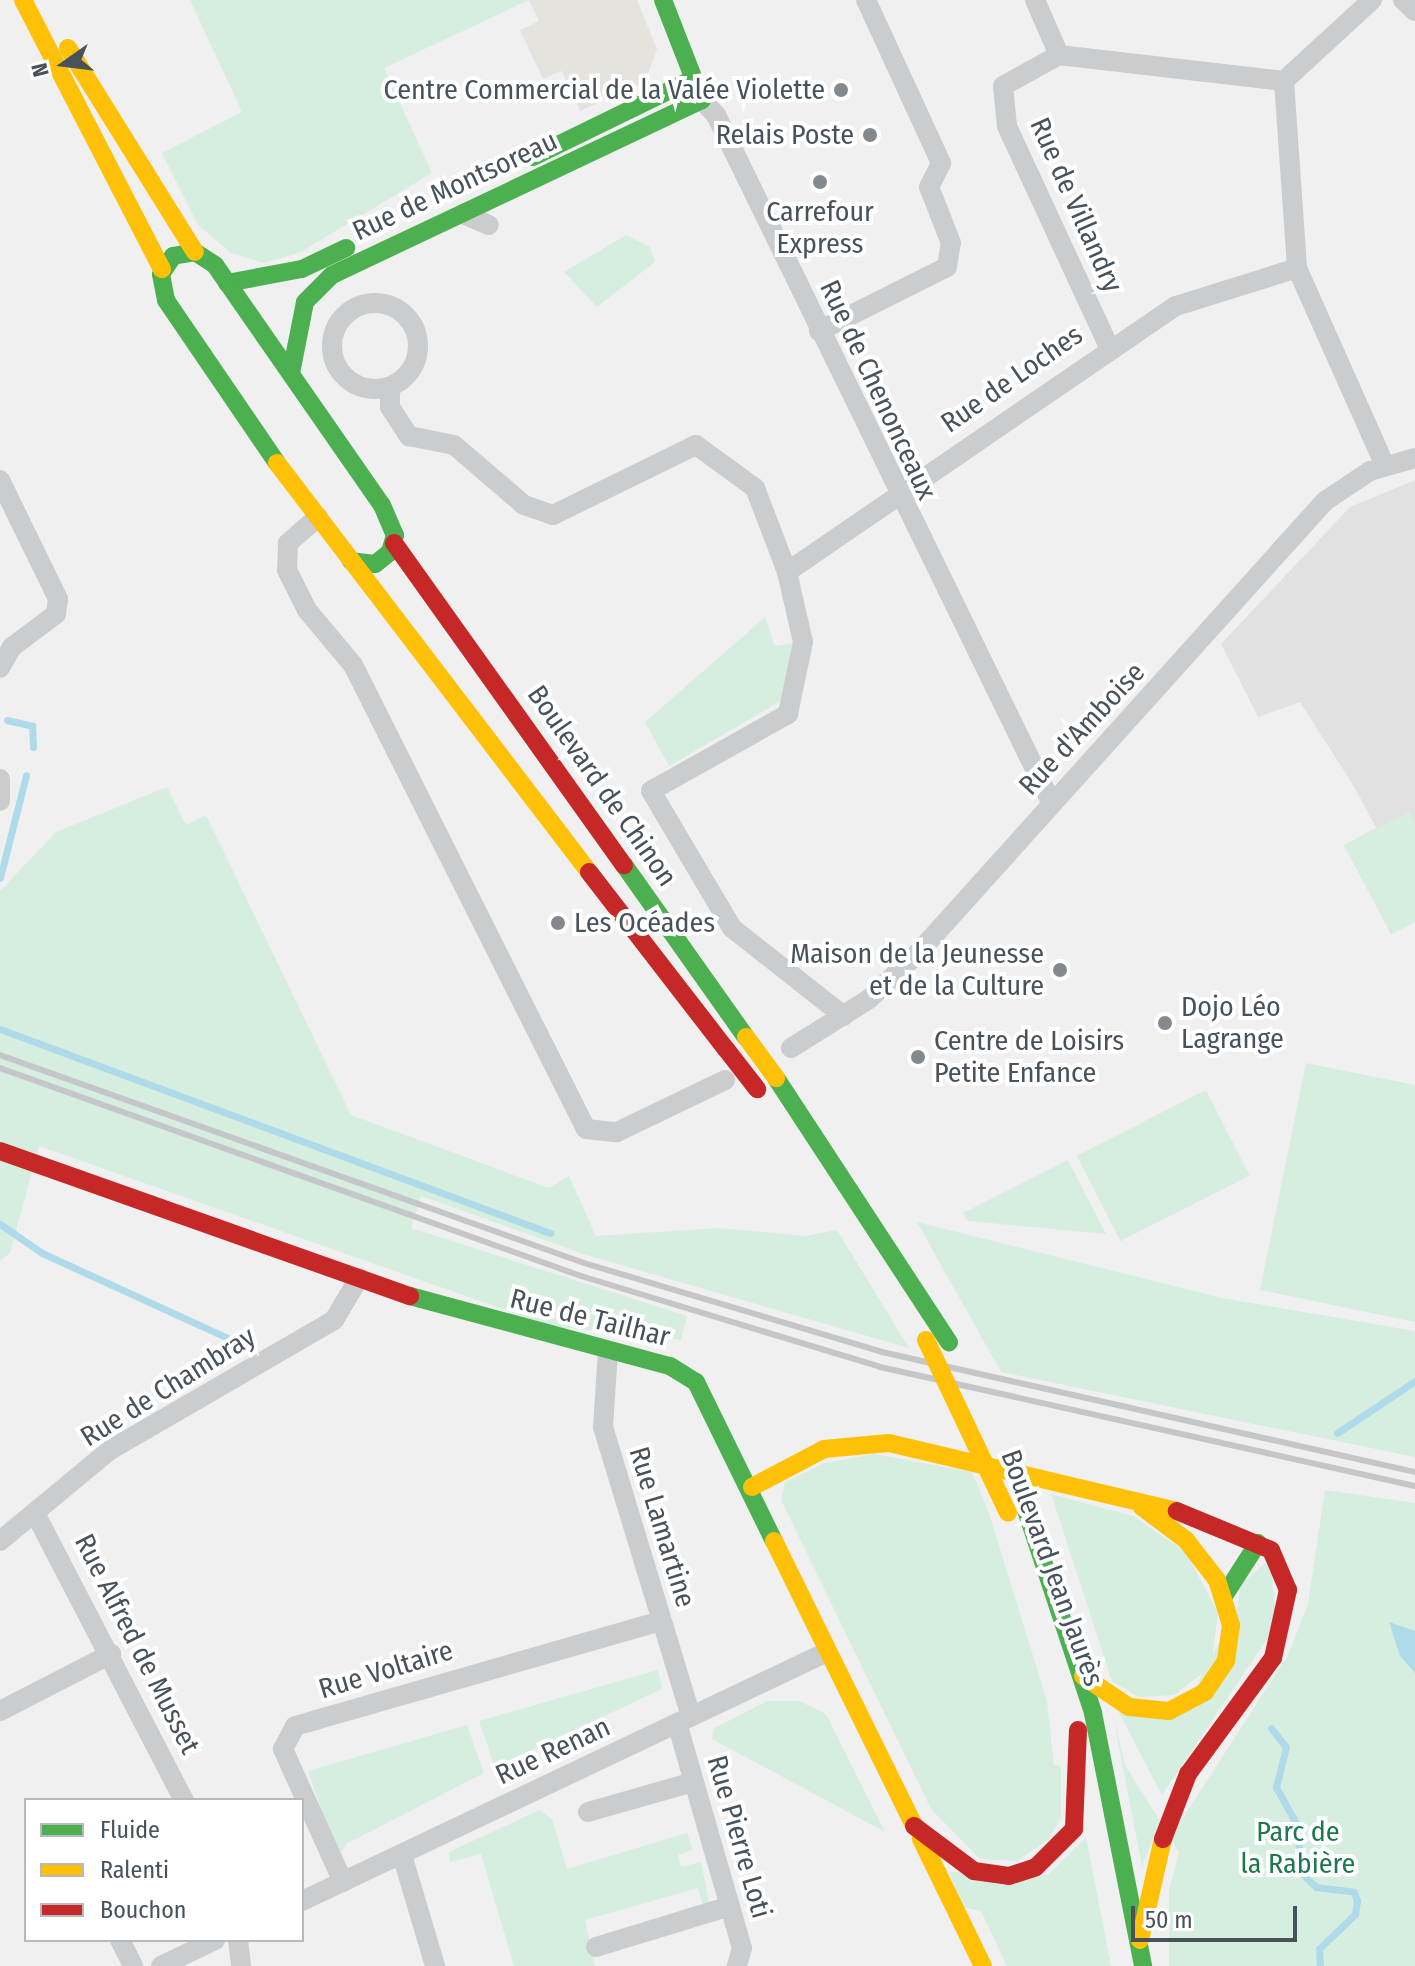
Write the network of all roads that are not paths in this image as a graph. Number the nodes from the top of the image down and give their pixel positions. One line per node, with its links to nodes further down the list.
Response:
1 (23, 0): 17 (main road)
2 (42, 0): 15 (main road)
3 (663, 0): 10 (main road, Rue de Chenonceaux)
4 (866, 0): 19 (street)
5 (1035, 0): 9 (street)
6 (1372, 0): 11 (street)
7 (1403, 0): 8 (street)
8 (1415, 11)
9 (1059, 55): 11 (street); 20 (street, Rue de Villandry)
10 (693, 79): 12 (main road, Rue de Chenonceaux); 18 (main road, Rue de Montsoreau)
11 (1284, 81): 16 (street)
12 (702, 100): 13 (main road, Rue de Montsoreau); 19 (street, Rue de Chenonceaux)
13 (463, 214): 14 (street); 21 (main road, Rue de Montsoreau)
14 (489, 225)
15 (195, 252): 17 (main road); 18 (main road, Boulevard de Chinon)
16 (1297, 268): 20 (street, Rue de Loches); 24 (street)
17 (162, 269): 27 (main road, Boulevard de Chinon)
18 (227, 283): 21 (main road, Boulevard de Chinon)
19 (819, 331): 26 (street, Rue de Chenonceaux)
20 (1109, 347): 26 (street, Rue de Loches)
21 (291, 373): 28 (main road, Boulevard de Chinon)
22 (390, 387): 22 (street); 30 (street)
23 (1415, 458): 24 (street, Rue d'Amboise)
24 (1385, 466): 34 (street, Rue d'Amboise)
25 (0, 480): 31 (street)
26 (896, 494): 30 (street, Rue de Loches); 34 (street, Rue de Chenonceaux)
27 (318, 517): 29 (main road, Boulevard de Chinon); 37 (street)
28 (394, 543): 29 (main road); 41 (main road, Boulevard de Chinon, bridge)
29 (351, 561): 40 (main road, Boulevard de Chinon, bridge)
30 (787, 572): 35 (street)
31 (0, 668)
32 (0, 779): 33 (street)
33 (0, 801)
34 (1051, 802): 35 (street, Rue d'Amboise)
35 (844, 1016): 36 (street, Rue d'Amboise)
36 (791, 1048)
37 (725, 1080)
38 (0, 1151): 39 (main road, Rue de Tailhar)
39 (359, 1278): 42 (main road, Rue de Tailhar); 46 (street, Rue de Chambray)
40 (926, 1340): 45 (main road, Boulevard Jean Jaurès, bridge)
41 (949, 1342): 45 (main road, Boulevard Jean Jaurès)
42 (608, 1351): 43 (main road, Rue de Tailhar); 50 (street, Rue Lamartine)
43 (752, 1487): 44 (main road); 51 (main road, Rue de Tailhar)
44 (1126, 1498): 48 (main road); 49 (main road)
45 (1017, 1512): 53 (main road, Boulevard Jean Jaurès); 56 (main road, Boulevard Jean Jaurès)
46 (36, 1515): 47 (street, Rue de Chambray); 52 (street, Rue Alfred de Musset)
47 (0, 1541)
48 (1258, 1543): 49 (main road); 65 (main road)
49 (1224, 1596): 53 (main road)
50 (661, 1621): 55 (street, Rue Lamartine); 62 (street, Rue Voltaire)
51 (827, 1652): 55 (street, Rue Renan); 60 (main road, Rue de Tailhar)
52 (111, 1654): 54 (street); 58 (street, Rue Alfred de Musset)
53 (1083, 1676): 65 (main road, Boulevard Jean Jaurès)
54 (0, 1711)
55 (684, 1720): 57 (street, Rue Pierre Loti); 61 (street, Rue Renan)
56 (1078, 1730): 60 (main road); 76 (main road, Boulevard Jean Jaurès)
57 (693, 1782): 59 (street); 64 (street, Rue Pierre Loti)
58 (183, 1798)
59 (588, 1812)
60 (914, 1826): 75 (main road, Rue de Tailhar)
61 (402, 1855): 62 (street, Rue Renan); 73 (street)
62 (343, 1882): 63 (street, Rue Renan)
63 (304, 1900)
64 (730, 1906): 69 (street); 74 (street, Rue Pierre Loti)
65 (1140, 1940): 77 (main road, Boulevard Jean Jaurès)
66 (121, 1942): 70 (street)
67 (211, 1942): 71 (street)
68 (238, 1942): 72 (street)
69 (596, 1947)
70 (133, 1966)
71 (161, 1966)
72 (241, 1966)
73 (435, 1966)
74 (737, 1966)
75 (983, 1966)
76 (1124, 1966)
77 (1143, 1966)

